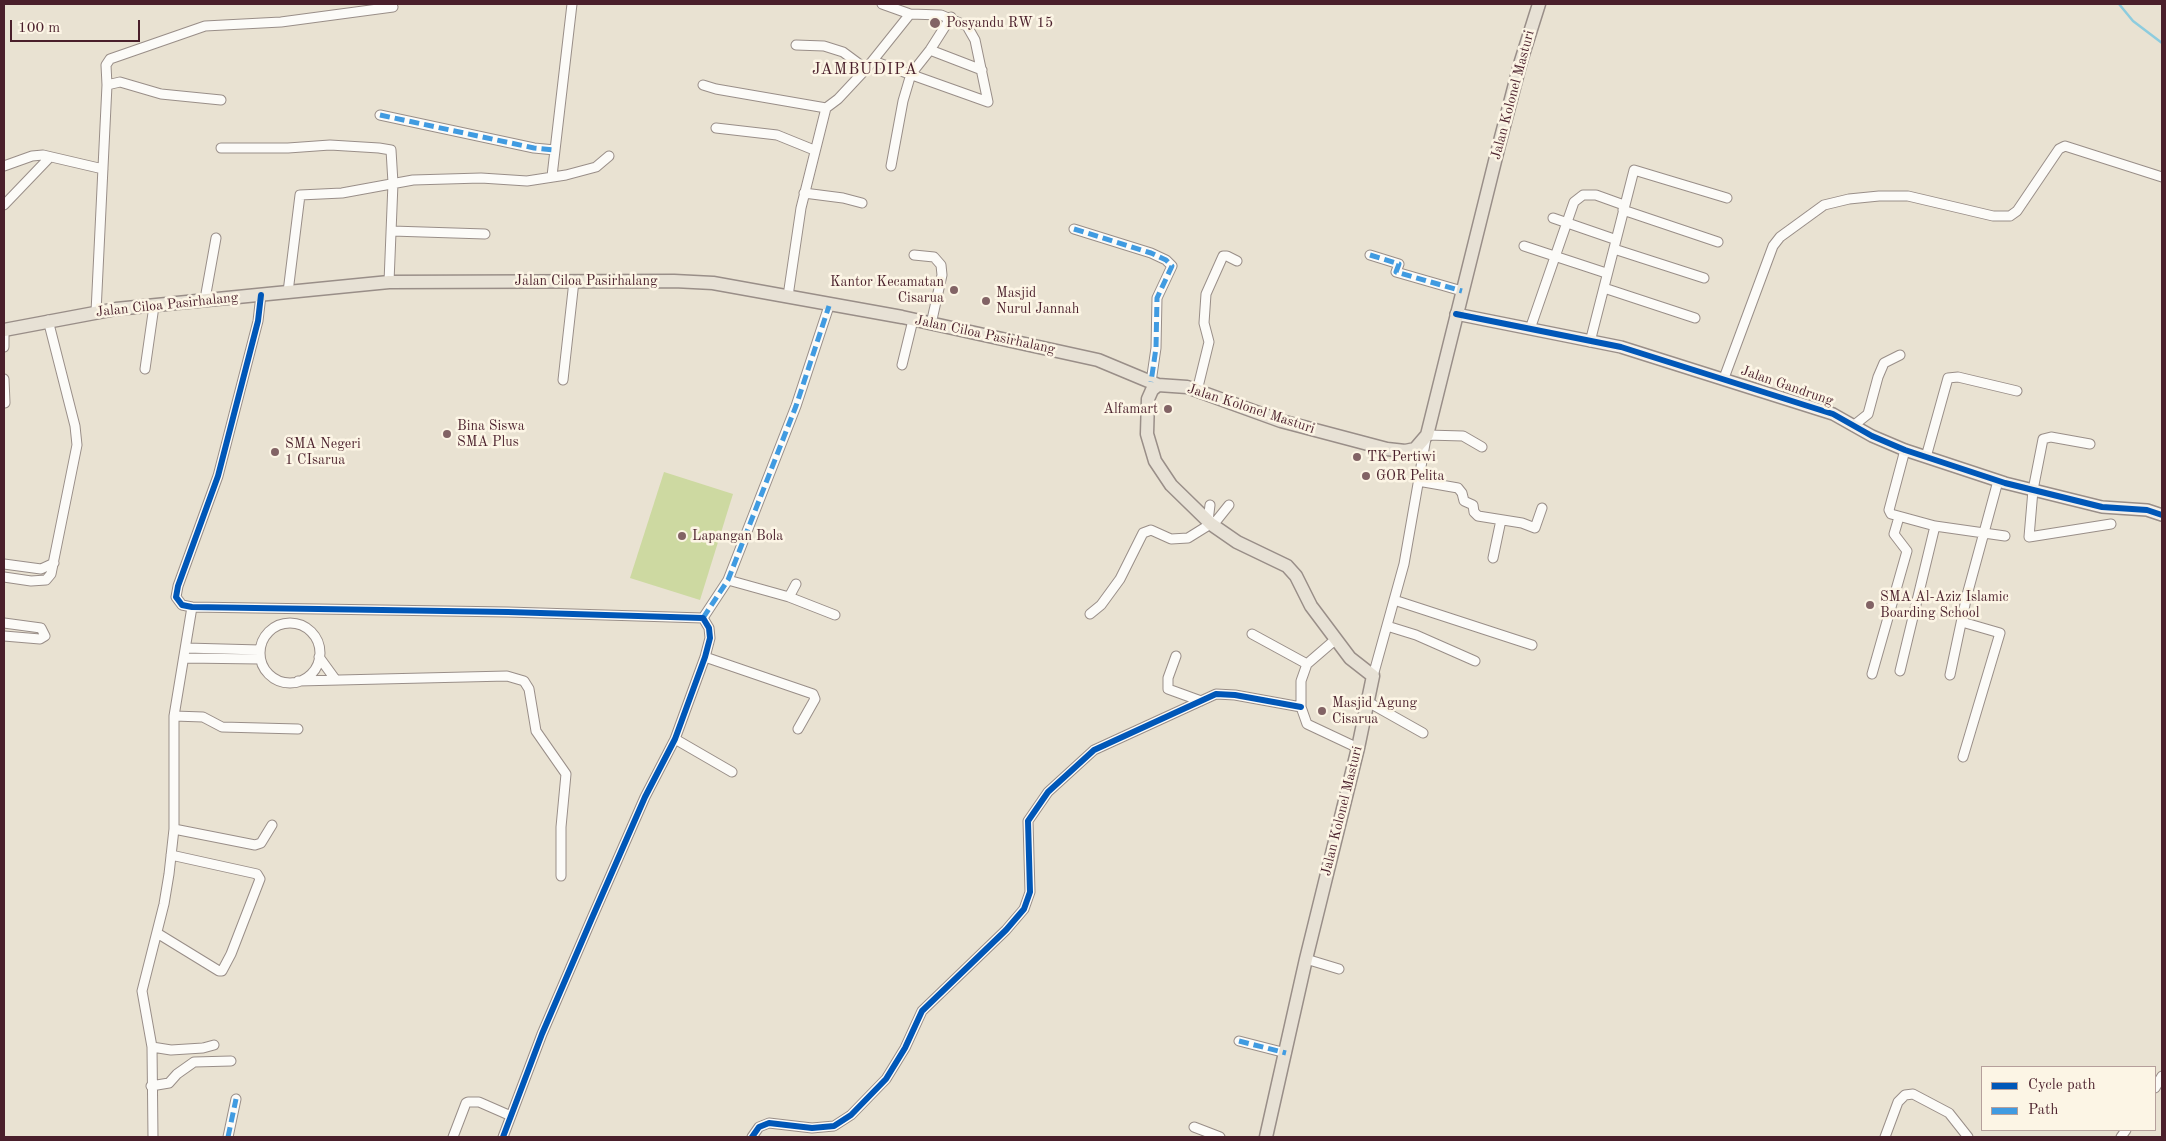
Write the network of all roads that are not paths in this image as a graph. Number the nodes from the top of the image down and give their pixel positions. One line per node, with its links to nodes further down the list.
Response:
1 (572, 4): 20 (street)
2 (882, 4): 5 (street)
3 (1540, 4): 54 (main road, Jalan Kolonel Masturi)
4 (393, 7): 14 (street)
5 (910, 14): 6 (street); 9 (street)
6 (951, 17): 8 (street); 11 (street)
7 (796, 45): 10 (street)
8 (930, 50): 11 (street); 12 (street)
9 (873, 61): 10 (street); 12 (street)
10 (866, 69): 16 (street)
11 (982, 70): 12 (street)
12 (911, 74): 25 (street)
13 (704, 85): 16 (street)
14 (107, 86): 15 (street); 26 (street)
15 (221, 100)
16 (826, 108): 21 (street)
17 (380, 115): 20 (street)
18 (716, 128): 21 (street)
19 (221, 148): 29 (street)
20 (556, 150): 27 (street)
21 (814, 150): 30 (street)
22 (609, 156): 27 (street)
23 (50, 157): 24 (street); 26 (street); 33 (street)
24 (4, 166)
25 (891, 166)
26 (104, 168): 61 (street)
27 (552, 176): 29 (street)
28 (2162, 177): 74 (street)
29 (393, 183): 38 (street); 55 (street)
30 (804, 192): 32 (street); 57 (street)
31 (1727, 198): 34 (street)
32 (862, 203)
33 (4, 205)
34 (1622, 207): 36 (street); 42 (street); 44 (street)
35 (1553, 218): 36 (street)
36 (1567, 222): 41 (street); 47 (street)
37 (1074, 229): 77 (street)
38 (392, 231): 39 (street); 52 (street)
39 (485, 234)
40 (216, 238): 58 (street)
41 (1611, 238)
42 (1718, 242)
43 (1524, 246): 47 (street)
44 (1614, 249): 50 (street); 53 (street)
45 (914, 255): 66 (street)
46 (1370, 256): 54 (street)
47 (1555, 256): 49 (street); 67 (street)
48 (1238, 261): 78 (street)
49 (1603, 272)
50 (1704, 278)
51 (574, 281): 52 (main road, Jalan Ciloa Pasirhalang); 57 (main road, Jalan Ciloa Pasirhalang); 76 (street)
52 (389, 282): 55 (main road, Jalan Ciloa Pasirhalang)
53 (1604, 288): 63 (street); 69 (street)
54 (1462, 291): 62 (main road, Jalan Kolonel Masturi)
55 (288, 292): 56 (main road, Jalan Ciloa Pasirhalang)
56 (261, 295): 58 (main road, Jalan Ciloa Pasirhalang); 109 (street)
57 (788, 296): 60 (main road, Jalan Ciloa Pasirhalang)
58 (205, 300): 59 (main road, Jalan Ciloa Pasirhalang)
59 (154, 306): 61 (main road, Jalan Ciloa Pasirhalang); 73 (street)
60 (830, 306): 65 (main road, Jalan Ciloa Pasirhalang); 105 (street)
61 (96, 312): 64 (main road, Jalan Ciloa Pasirhalang)
62 (1456, 314): 67 (street, Jalan Gandrung); 82 (main road, Jalan Kolonel Masturi)
63 (1695, 318)
64 (48, 320): 68 (main road, Jalan Ciloa Pasirhalang); 102 (street)
65 (913, 320): 66 (main road, Jalan Ciloa Pasirhalang); 72 (street)
66 (931, 324): 77 (main road, Jalan Ciloa Pasirhalang)
67 (1530, 329): 69 (street, Jalan Gandrung)
68 (4, 330): 70 (street)
69 (1590, 342): 74 (street, Jalan Gandrung)
70 (4, 347)
71 (1900, 354): 81 (street)
72 (902, 365)
73 (145, 369)
74 (1724, 378): 81 (street, Jalan Gandrung)
75 (4, 379): 80 (street)
76 (563, 380)
77 (1154, 383): 78 (main road, Jalan Kolonel Masturi); 96 (main road)
78 (1197, 391): 82 (main road, Jalan Kolonel Masturi)
79 (2017, 391): 86 (street)
80 (5, 403)
81 (1852, 426): 85 (street, Jalan Gandrung)
82 (1426, 437): 84 (street); 87 (street)
83 (2090, 444): 89 (street)
84 (1482, 447)
85 (1905, 450): 86 (street, Jalan Gandrung); 94 (street)
86 (1926, 457): 88 (street, Jalan Gandrung)
87 (1418, 481): 95 (street); 108 (street)
88 (1998, 481): 89 (street, Jalan Gandrung); 99 (street)
89 (2033, 490): 93 (street, Jalan Gandrung); 97 (street)
90 (1229, 505): 96 (street)
91 (1210, 506): 96 (street)
92 (1542, 508): 95 (street)
93 (2162, 515)
94 (1899, 517): 98 (street); 129 (street)
95 (1500, 520): 101 (street)
96 (1210, 523): 110 (street); 118 (main road)
97 (2111, 524)
98 (1936, 526): 99 (street); 128 (street)
99 (1984, 534): 100 (street); 113 (street)
100 (2005, 536)
101 (1493, 558)
102 (54, 563): 103 (street); 104 (street)
103 (4, 564)
104 (4, 577)
105 (728, 580): 107 (street); 112 (street)
106 (796, 584): 107 (street)
107 (789, 597): 111 (street)
108 (1394, 600): 115 (street); 119 (street)
109 (192, 607): 112 (street); 120 (street)
110 (1090, 614)
111 (835, 615)
112 (703, 618): 124 (street)
113 (1962, 622): 130 (street); 143 (street)
114 (4, 623): 117 (street)
115 (1387, 626): 126 (street); 131 (street)
116 (1252, 634): 127 (street)
117 (4, 636)
118 (1336, 639): 127 (street); 131 (main road)
119 (1532, 645)
120 (186, 648): 121 (street); 125 (street)
121 (260, 654): 123 (street); 125 (street); 133 (street)
122 (1176, 656): 134 (street)
123 (319, 657): 132 (street); 133 (street)
124 (705, 657): 138 (street); 141 (street)
125 (185, 658): 137 (street)
126 (1475, 661)
127 (1307, 664): 136 (street)
128 (1900, 671)
129 (1872, 674)
130 (1950, 675)
131 (1373, 676): 135 (main road, Jalan Kolonel Masturi)
132 (335, 679): 133 (street); 148 (street)
133 (298, 681)
134 (1201, 700): 136 (street); 165 (street)
135 (1368, 702): 140 (street); 142 (main road, Jalan Kolonel Masturi)
136 (1301, 706): 142 (street)
137 (174, 716): 139 (street); 146 (street)
138 (798, 728)
139 (298, 729)
140 (1423, 733)
141 (675, 740): 144 (street); 159 (street)
142 (1358, 748): 150 (main road, Jalan Kolonel Masturi)
143 (1963, 757)
144 (732, 772)
145 (272, 825): 146 (street)
146 (174, 829): 147 (street)
147 (171, 855): 149 (street); 149 (street)
148 (561, 876)
149 (157, 932): 154 (street)
150 (1306, 959): 151 (street); 155 (main road, Jalan Kolonel Masturi)
151 (1340, 969)
152 (1240, 1041): 155 (street)
153 (214, 1045): 154 (street)
154 (152, 1047): 157 (street)
155 (1286, 1053): 167 (main road, Jalan Kolonel Masturi)
156 (231, 1061): 157 (street)
157 (151, 1086): 161 (street)
158 (236, 1099): 162 (street)
159 (511, 1116): 163 (street); 164 (street)
160 (1194, 1127): 166 (street)
161 (153, 1137)
162 (228, 1137)
163 (453, 1137)
164 (503, 1137)
165 (752, 1137)
166 (1220, 1137)
167 (1266, 1137)
168 (1885, 1137): 169 (street)
169 (1968, 1137)

